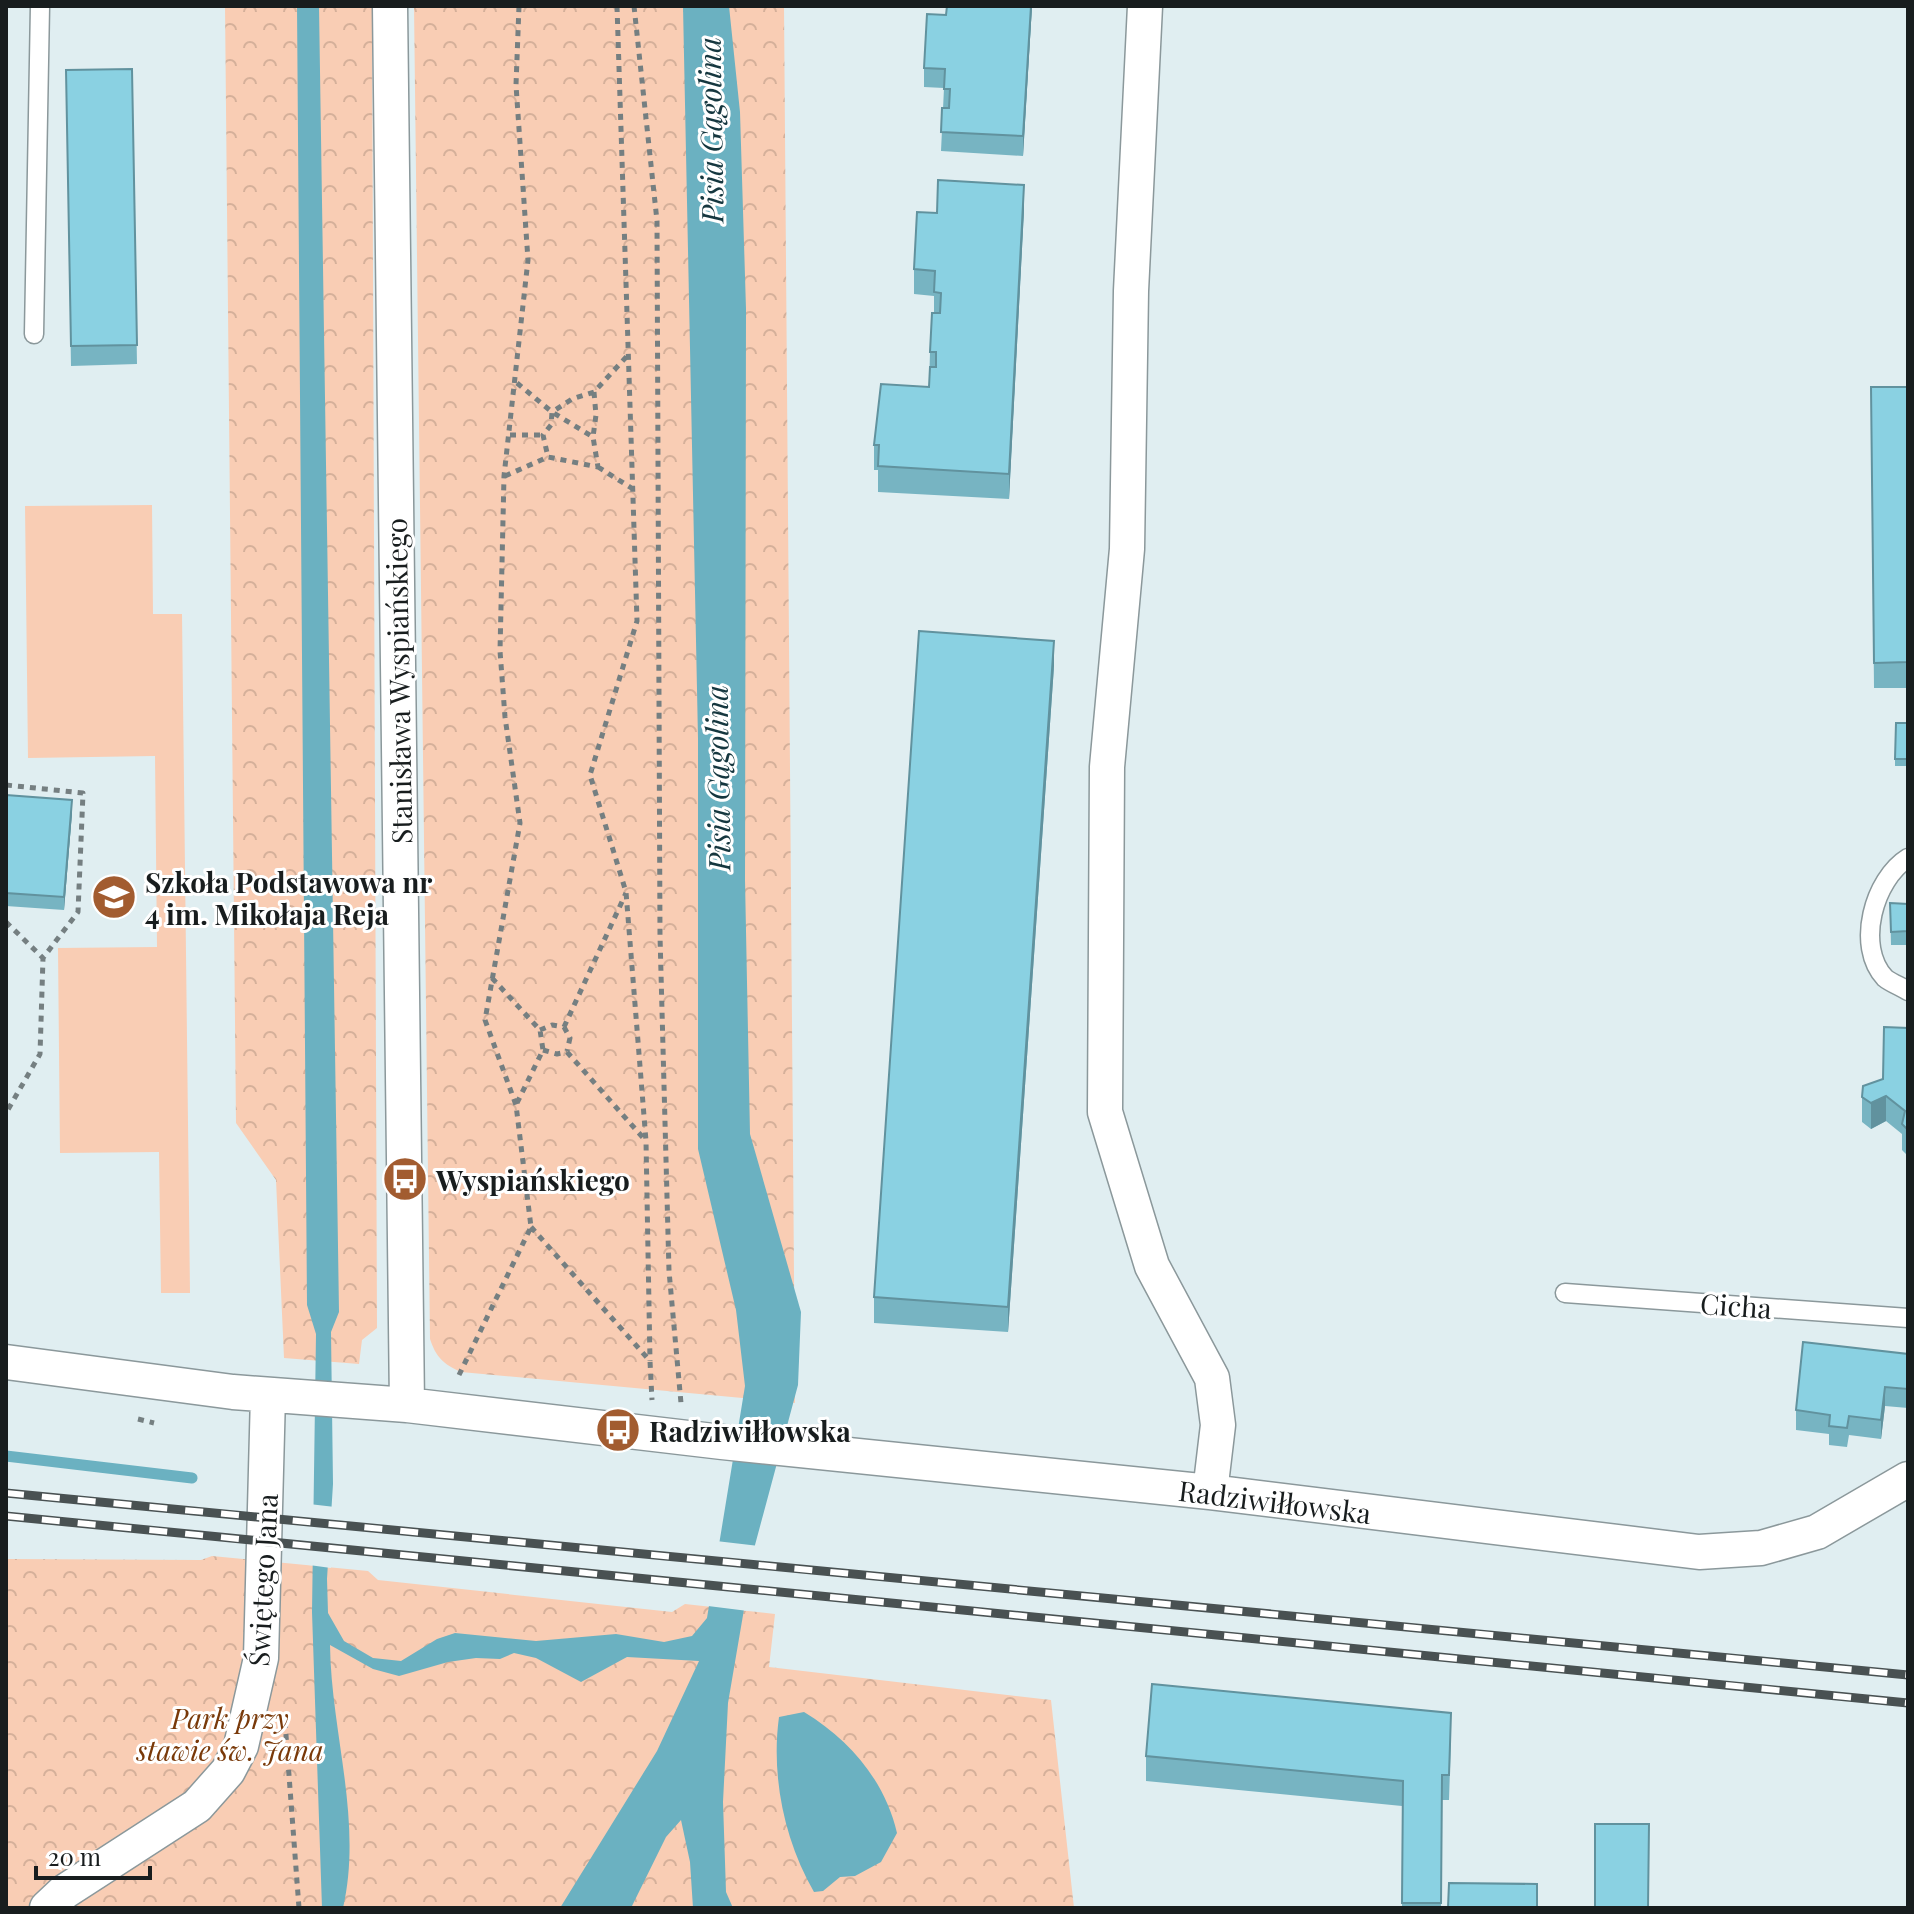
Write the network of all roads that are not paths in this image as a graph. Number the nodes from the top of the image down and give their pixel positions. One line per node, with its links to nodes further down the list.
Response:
1 (40, 6): 4 (lane)
2 (390, 6): 11 (street, Stanisława Wyspiańskiego)
3 (1145, 6): 13 (street)
4 (34, 334)
5 (1908, 858): 6 (lane)
6 (1908, 991)
7 (1565, 1293): 8 (lane, Cicha)
8 (1908, 1318)
9 (6, 1362): 10 (street, Radziwiłłowska)
10 (268, 1395): 11 (street, Radziwiłłowska); 14 (street, Świętego Jana)
11 (391, 1404): 13 (street, Radziwiłłowska)
12 (1908, 1479): 13 (street, Radziwiłłowska)
13 (1210, 1492)
14 (47, 1908)

